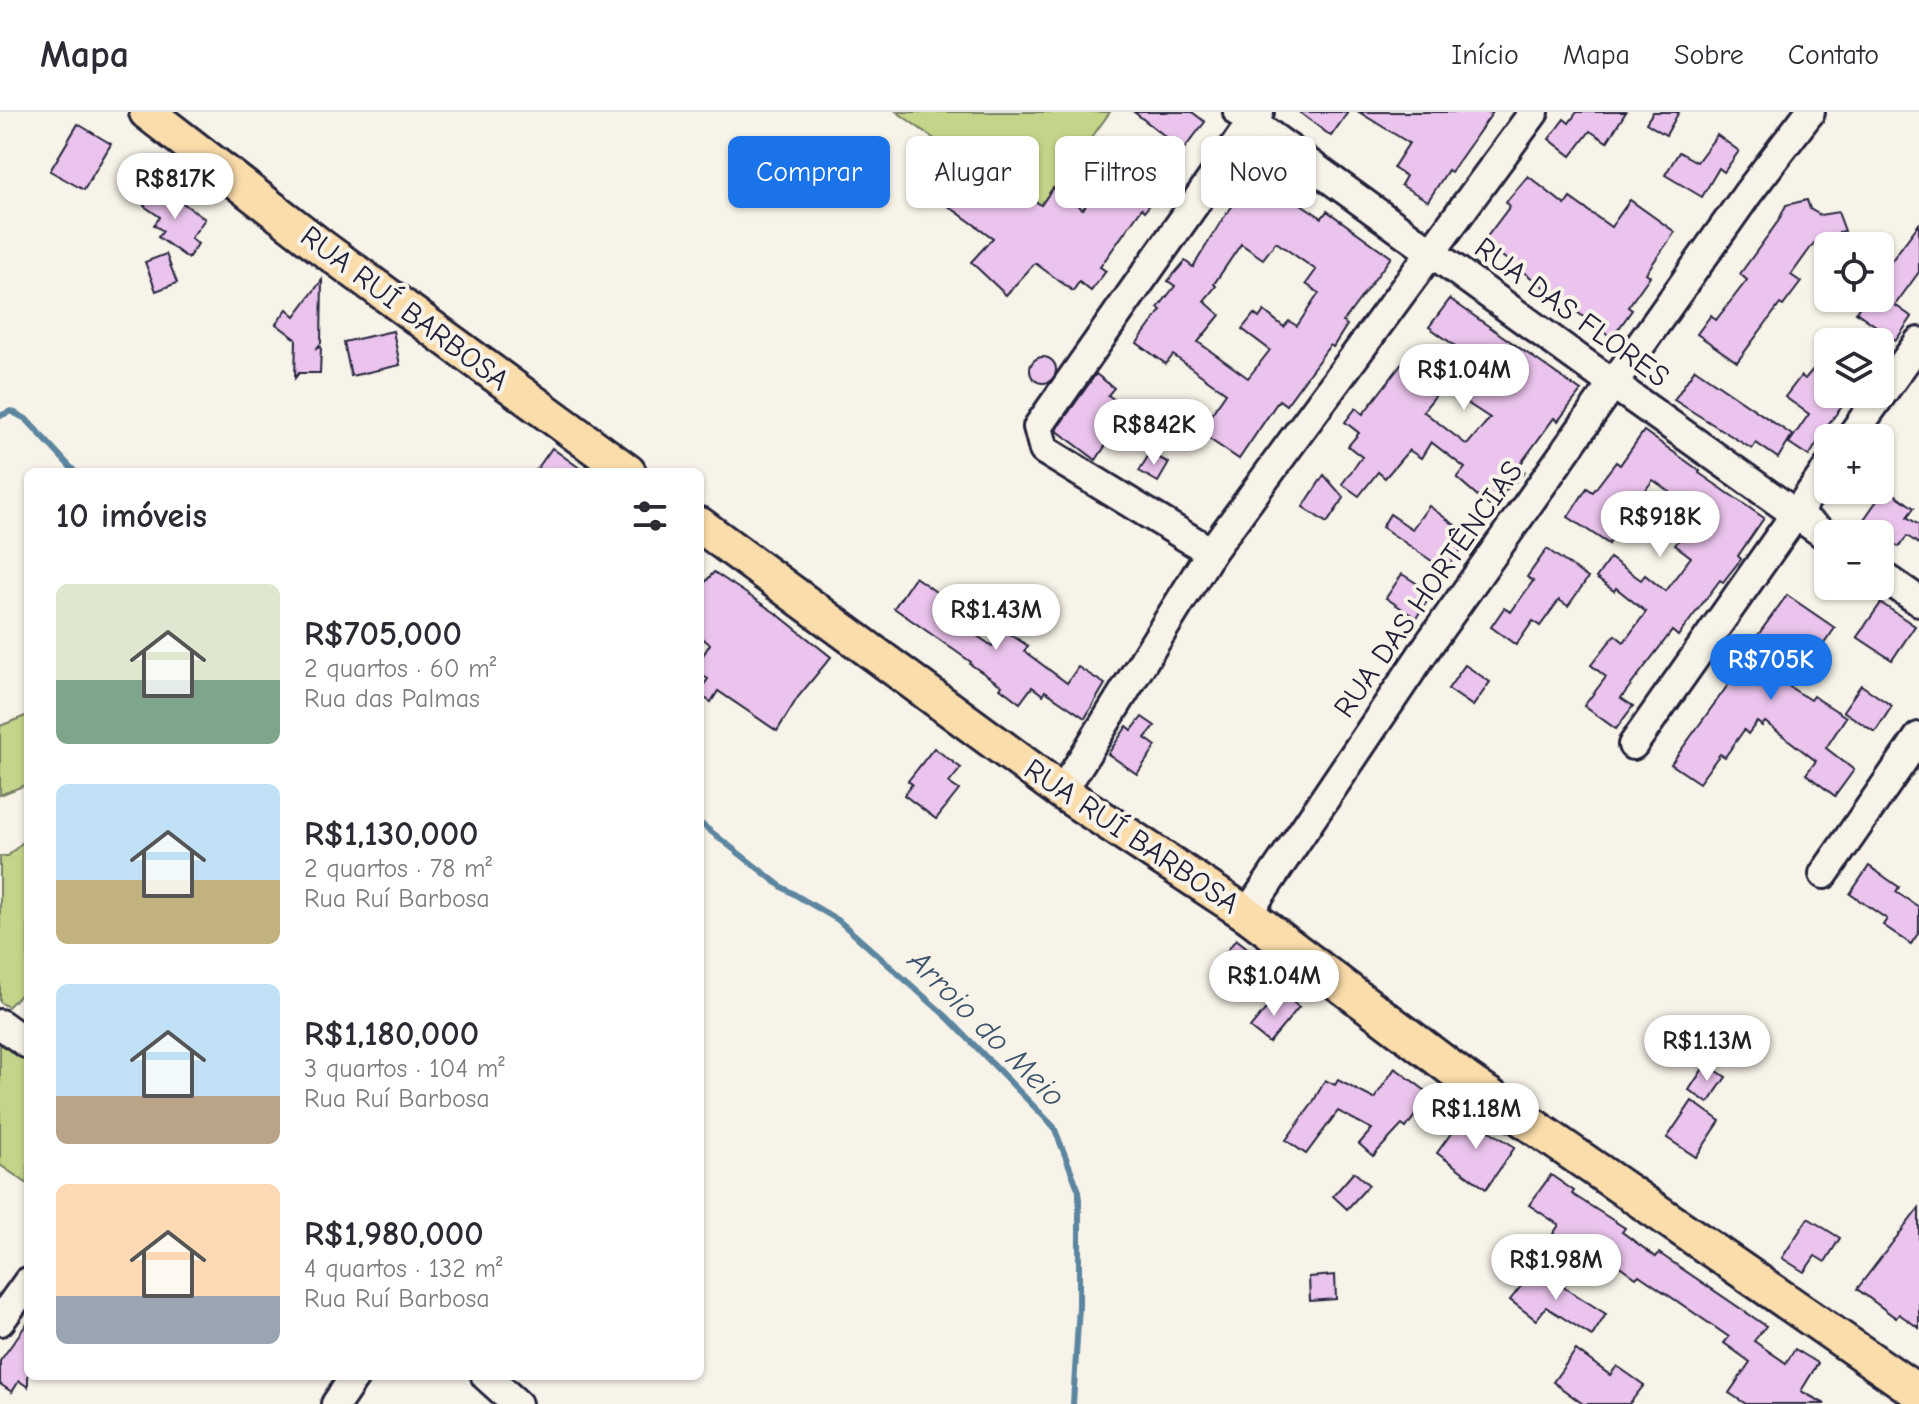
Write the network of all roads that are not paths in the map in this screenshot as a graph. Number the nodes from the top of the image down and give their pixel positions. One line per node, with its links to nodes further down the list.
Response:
1 (147, 112): 9 (main road, RUA RUÍ BARBOSA)
2 (1534, 112): 5 (street)
3 (1810, 112): 7 (street, RUA DAS HORTÊNCIAS)
4 (1250, 115): 5 (street, RUA DAS FLORES); 14 (street)
5 (1431, 253): 7 (street, RUA DAS FLORES); 14 (street)
6 (1919, 342): 8 (street)
7 (1613, 384): 11 (street, RUA DAS FLORES); 21 (street, RUA DAS HORTÊNCIAS)
8 (1860, 424)
9 (623, 468)
10 (1814, 487): 11 (street)
11 (1795, 513): 12 (street, RUA DAS FLORES); 18 (street)
12 (1814, 527)
13 (704, 528): 19 (main road, RUA RUÍ BARBOSA)
14 (1211, 552): 19 (street)
15 (1894, 584): 16 (street)
16 (1919, 601)
17 (1919, 737): 20 (street)
18 (1633, 745)
19 (1062, 792): 21 (main road, RUA RUÍ BARBOSA)
20 (1824, 874)
21 (1247, 914): 28 (main road, RUA RUÍ BARBOSA)
22 (0, 1024): 23 (street)
23 (24, 1041)
24 (24, 1286): 25 (street)
25 (3, 1310)
26 (352, 1380): 29 (street)
27 (490, 1380): 30 (street)
28 (1919, 1393)
29 (336, 1404)
30 (517, 1404)

